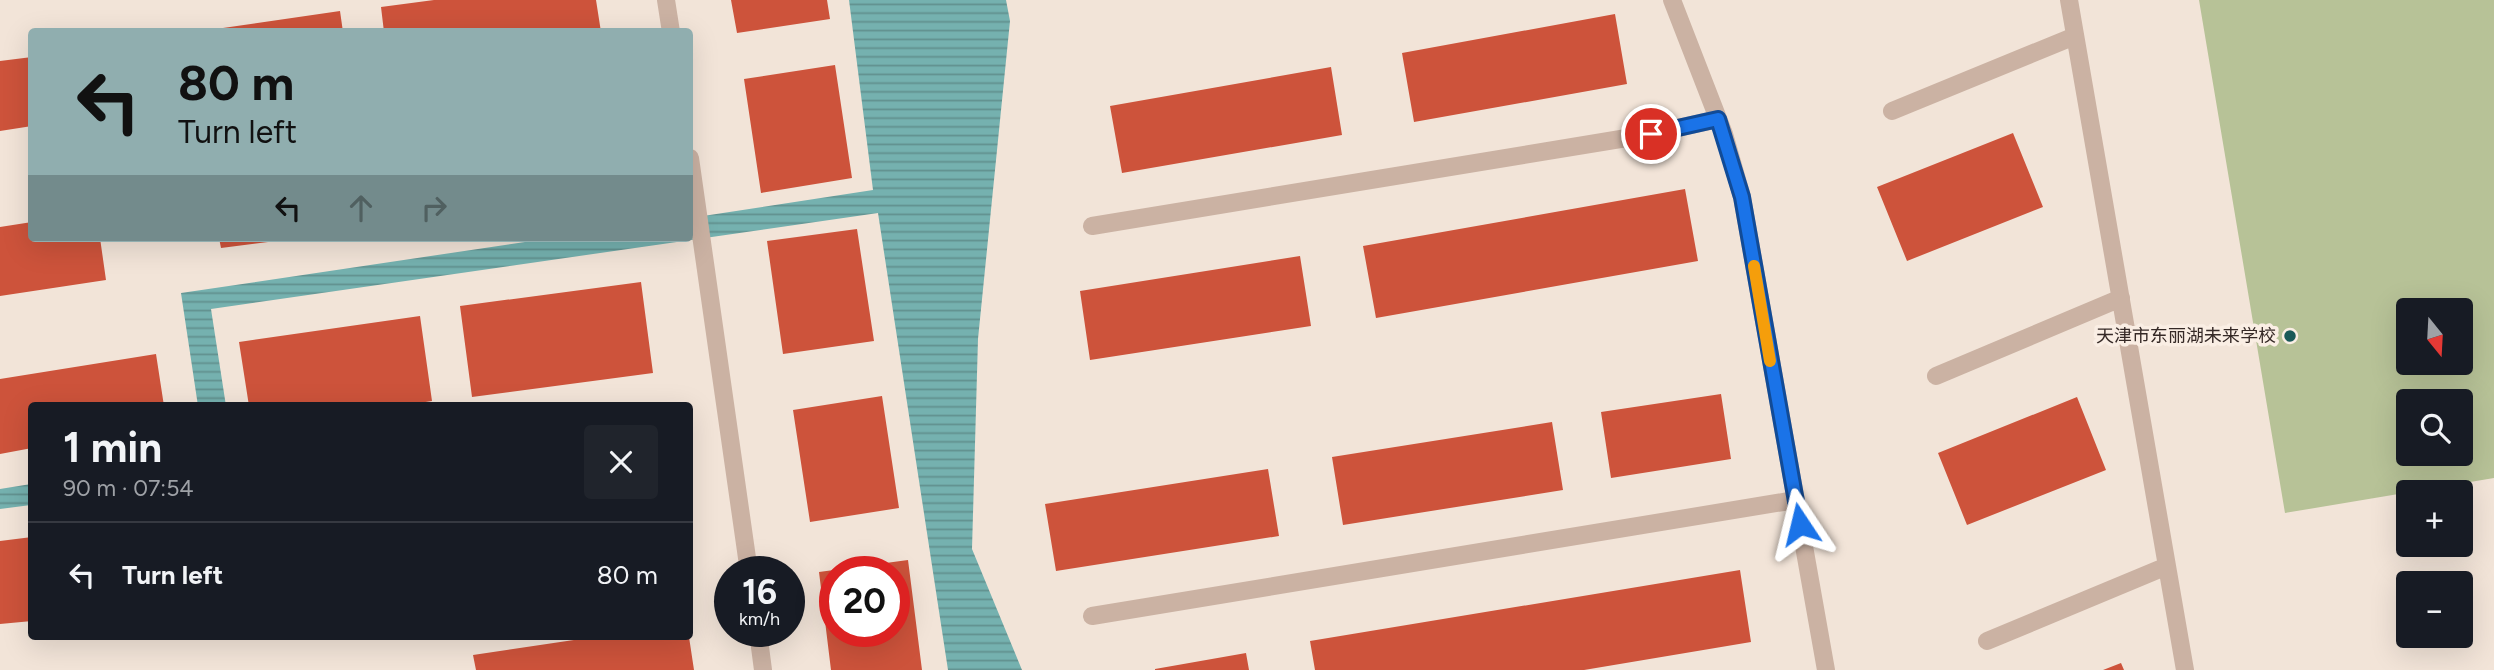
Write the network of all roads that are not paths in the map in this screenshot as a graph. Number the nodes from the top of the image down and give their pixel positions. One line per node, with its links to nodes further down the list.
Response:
1 (666, 0): 4 (lane)
2 (1672, 0): 7 (lane)
3 (2069, 0): 5 (lane)
4 (670, 28)
5 (2075, 36): 6 (lane); 10 (lane)
6 (1892, 111)
7 (1718, 119): 9 (lane); 12 (lane)
8 (693, 180): 13 (lane)
9 (1091, 226)
10 (2121, 298): 11 (lane); 14 (lane)
11 (1936, 376)
12 (1796, 500): 15 (lane); 19 (lane)
13 (747, 556)
14 (2167, 566): 16 (lane); 20 (lane)
15 (1092, 616)
16 (1987, 641)
17 (760, 647): 18 (lane)
18 (763, 670)
19 (1826, 670)
20 (2185, 670)

